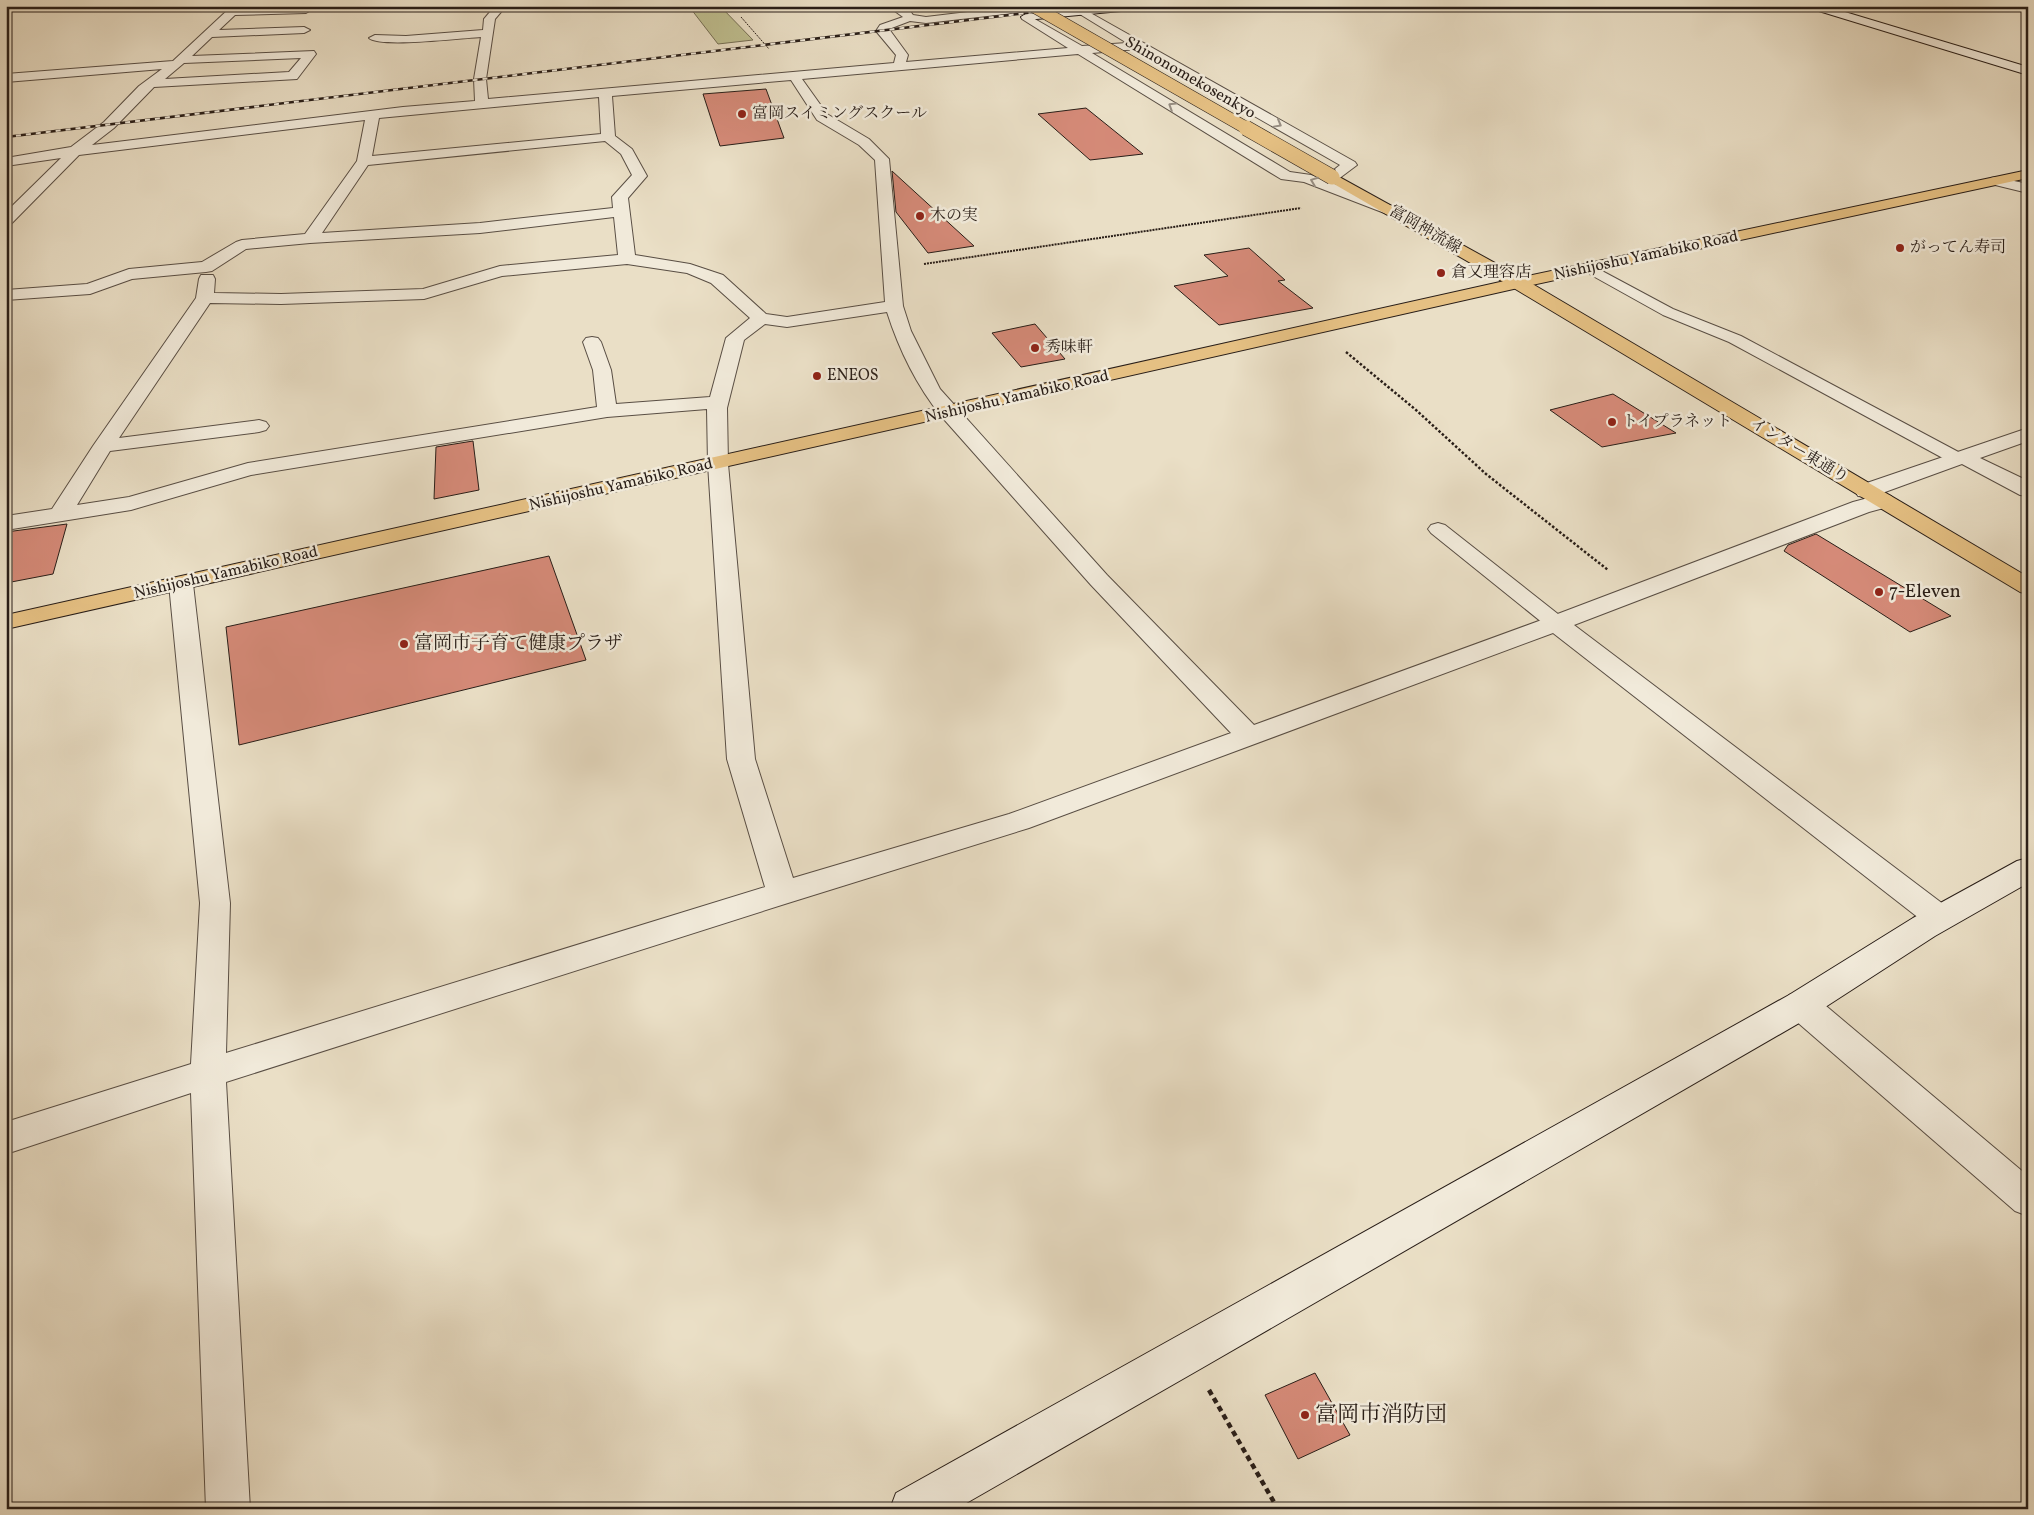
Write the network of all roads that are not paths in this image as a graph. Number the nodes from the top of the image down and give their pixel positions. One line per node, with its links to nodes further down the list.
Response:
1 (501, 6): 13 (street)
2 (895, 6): 11 (street)
3 (1048, 6): 6 (street)
4 (1142, 6): 10 (street)
5 (1813, 6): 20 (street)
6 (1011, 8): 11 (street)
7 (235, 9): 8 (street); 14 (street)
8 (306, 10)
9 (1030, 12): 10 (street); 17 (street); 32 (main road, Shinonomekosenkyo, bridge)
10 (1083, 13): 16 (street)
11 (909, 18): 19 (street)
12 (304, 30): 14 (street)
13 (487, 33): 15 (street); 25 (street)
14 (208, 34): 18 (street)
15 (375, 38)
16 (1138, 45): 17 (street); 32 (street, one-way to 32)
17 (1080, 50): 19 (street); 35 (street, one-way to 17)
18 (178, 62): 22 (street); 23 (street); 23 (street)
19 (899, 67): 21 (street)
20 (2028, 71)
21 (795, 77): 24 (street); 45 (street)
22 (6, 78)
23 (151, 83): 28 (street)
24 (605, 94): 25 (street); 27 (street)
25 (482, 104): 26 (street)
26 (373, 115): 28 (street); 29 (street)
27 (608, 137): 29 (street); 36 (street)
28 (75, 150): 30 (street); 37 (street)
29 (364, 161): 38 (street)
30 (6, 162)
31 (2028, 174): 33 (main road, Nishijoshu Yamabiko Road)
32 (1332, 177): 35 (main road, 富岡神流線)
33 (1996, 181): 34 (street); 41 (main road, Nishijoshu Yamabiko Road)
34 (2028, 189)
35 (1392, 211): 42 (main road, 富岡神流線)
36 (621, 212): 38 (street); 39 (street)
37 (6, 221)
38 (310, 238): 40 (street)
39 (627, 259): 44 (street); 46 (street)
40 (206, 267): 43 (street); 44 (street)
41 (1589, 268): 42 (main road, Nishijoshu Yamabiko Road); 54 (lane)
42 (1518, 283): 50 (main road, Nishijoshu Yamabiko Road); 57 (main road, インター東通り)
43 (6, 295)
44 (205, 298): 53 (street)
45 (894, 306): 46 (street); 50 (street)
46 (761, 318): 48 (street)
47 (592, 342): 49 (street)
48 (719, 402): 49 (street); 55 (street)
49 (606, 411): 58 (street)
50 (948, 412): 55 (main road, Nishijoshu Yamabiko Road); 65 (street)
51 (259, 426): 53 (street)
52 (2024, 438): 54 (street)
53 (103, 446): 58 (street)
54 (1960, 458): 56 (street); 57 (street)
55 (718, 464): 61 (main road, Nishijoshu Yamabiko Road); 67 (street)
56 (2028, 490)
57 (1875, 496): 62 (main road, インター東通り); 64 (street)
58 (60, 514): 59 (street)
59 (6, 523)
60 (1438, 528): 64 (lane)
61 (181, 584): 63 (main road, Nishijoshu Yamabiko Road); 70 (street)
62 (2028, 588)
63 (6, 622)
64 (1556, 623): 65 (street); 68 (street)
65 (1248, 735): 67 (street)
66 (2028, 869): 68 (street)
67 (782, 893): 70 (street)
68 (1940, 918): 69 (street)
69 (1801, 1005): 72 (street); 74 (street)
70 (208, 1073): 71 (street); 73 (street)
71 (6, 1138)
72 (2028, 1199)
73 (228, 1509)
74 (912, 1509)

